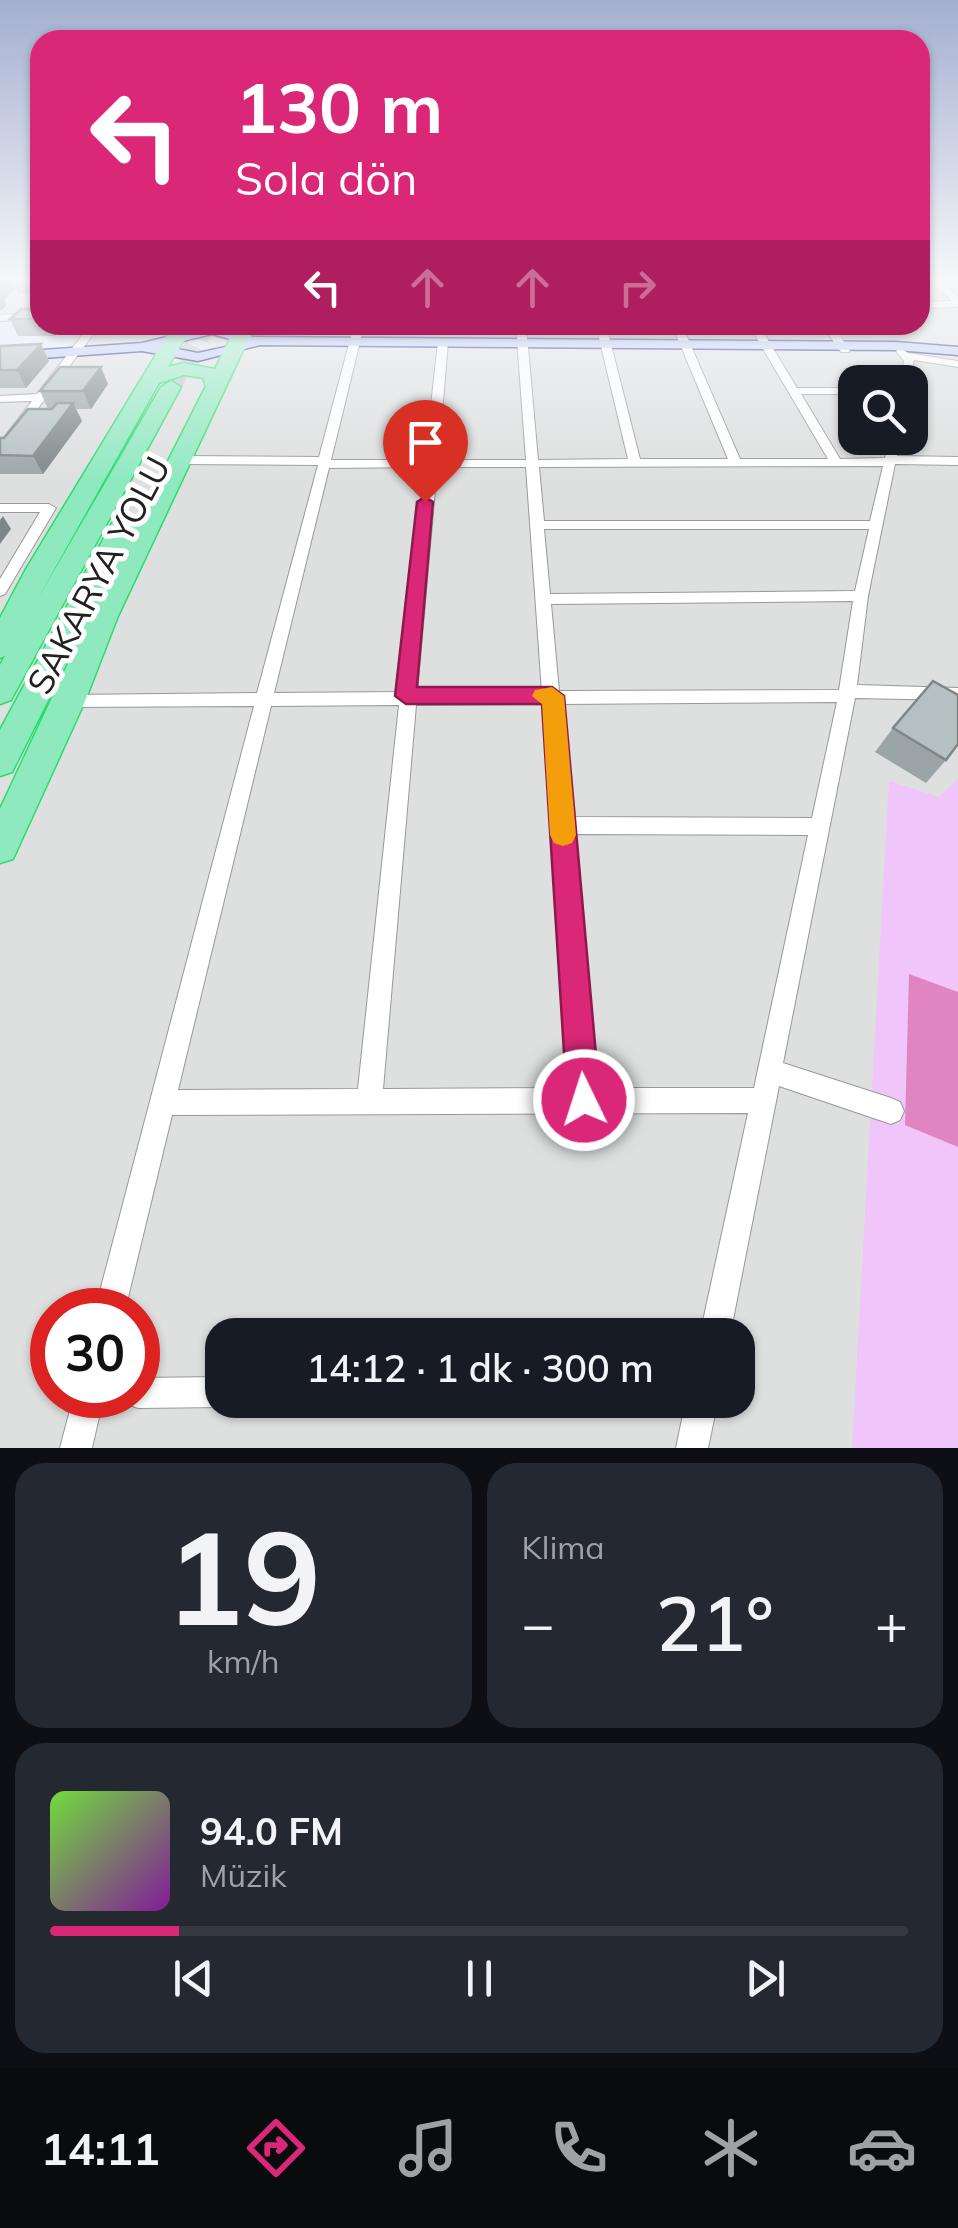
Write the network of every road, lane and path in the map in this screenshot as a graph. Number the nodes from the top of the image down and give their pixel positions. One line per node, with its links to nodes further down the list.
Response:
1 (608, 346): 33 (street)
2 (80, 347): 15 (street)
3 (147, 347): 15 (main road)
4 (177, 347): 16 (main road)
5 (201, 347): 16 (highway)
6 (316, 347): 16 (main road)
7 (353, 347): 31 (street)
8 (442, 347): 34 (street)
9 (523, 347): 32 (street)
10 (653, 347): 11 (main road)
11 (686, 347): 12 (main road); 29 (street)
12 (768, 347): 13 (main road); 20 (street)
13 (843, 348): 14 (main road)
14 (901, 351): 18 (main road); 19 (street)
15 (76, 352): 17 (main road); 22 (street)
16 (227, 355): 26 (highway); 38 (highway); 45 (highway); 52 (highway, SAKARYA YOLU)
17 (0, 357)
18 (958, 357)
19 (908, 365)
20 (792, 391): 21 (street); 30 (street)
21 (838, 392)
22 (43, 396): 23 (street); 24 (street)
23 (0, 399)
24 (0, 451)
25 (892, 455): 27 (street)
26 (179, 460): 31 (street); 42 (highway)
27 (891, 461): 28 (street); 30 (street); 37 (street)
28 (958, 461)
29 (736, 462): 30 (street); 33 (street)
30 (836, 462)
31 (324, 463): 34 (street); 50 (street)
32 (530, 463): 33 (street); 34 (street); 36 (street)
33 (635, 463)
34 (429, 464): 48 (street)
35 (0, 508): 39 (street)
36 (538, 525): 37 (street); 41 (street)
37 (875, 526): 40 (street)
38 (39, 569): 43 (highway); 44 (highway)
39 (1, 587)
40 (861, 596): 41 (street); 46 (street)
41 (543, 599): 49 (street)
42 (104, 616): 51 (highway); 53 (highway)
43 (0, 634)
44 (0, 647)
45 (0, 692)
46 (847, 694): 47 (street); 49 (street); 55 (street)
47 (958, 694)
48 (406, 696): 49 (street); 50 (street); 60 (street)
49 (552, 696): 54 (street)
50 (265, 698): 51 (street); 61 (street)
51 (69, 701): 56 (highway)
52 (0, 762)
53 (0, 792)
54 (562, 825): 55 (street); 58 (street)
55 (820, 827): 57 (street)
56 (0, 847)
57 (770, 1071): 59 (street); 62 (street)
58 (584, 1100): 59 (street); 60 (street)
59 (763, 1100): 64 (street)
60 (370, 1101): 61 (street)
61 (162, 1103): 63 (street)
62 (891, 1111)
63 (116, 1288)
64 (718, 1318)
65 (205, 1392): 66 (street)
66 (160, 1393)
67 (83, 1418): 69 (street)
68 (698, 1418): 70 (street)
69 (76, 1448)
70 (692, 1448)

